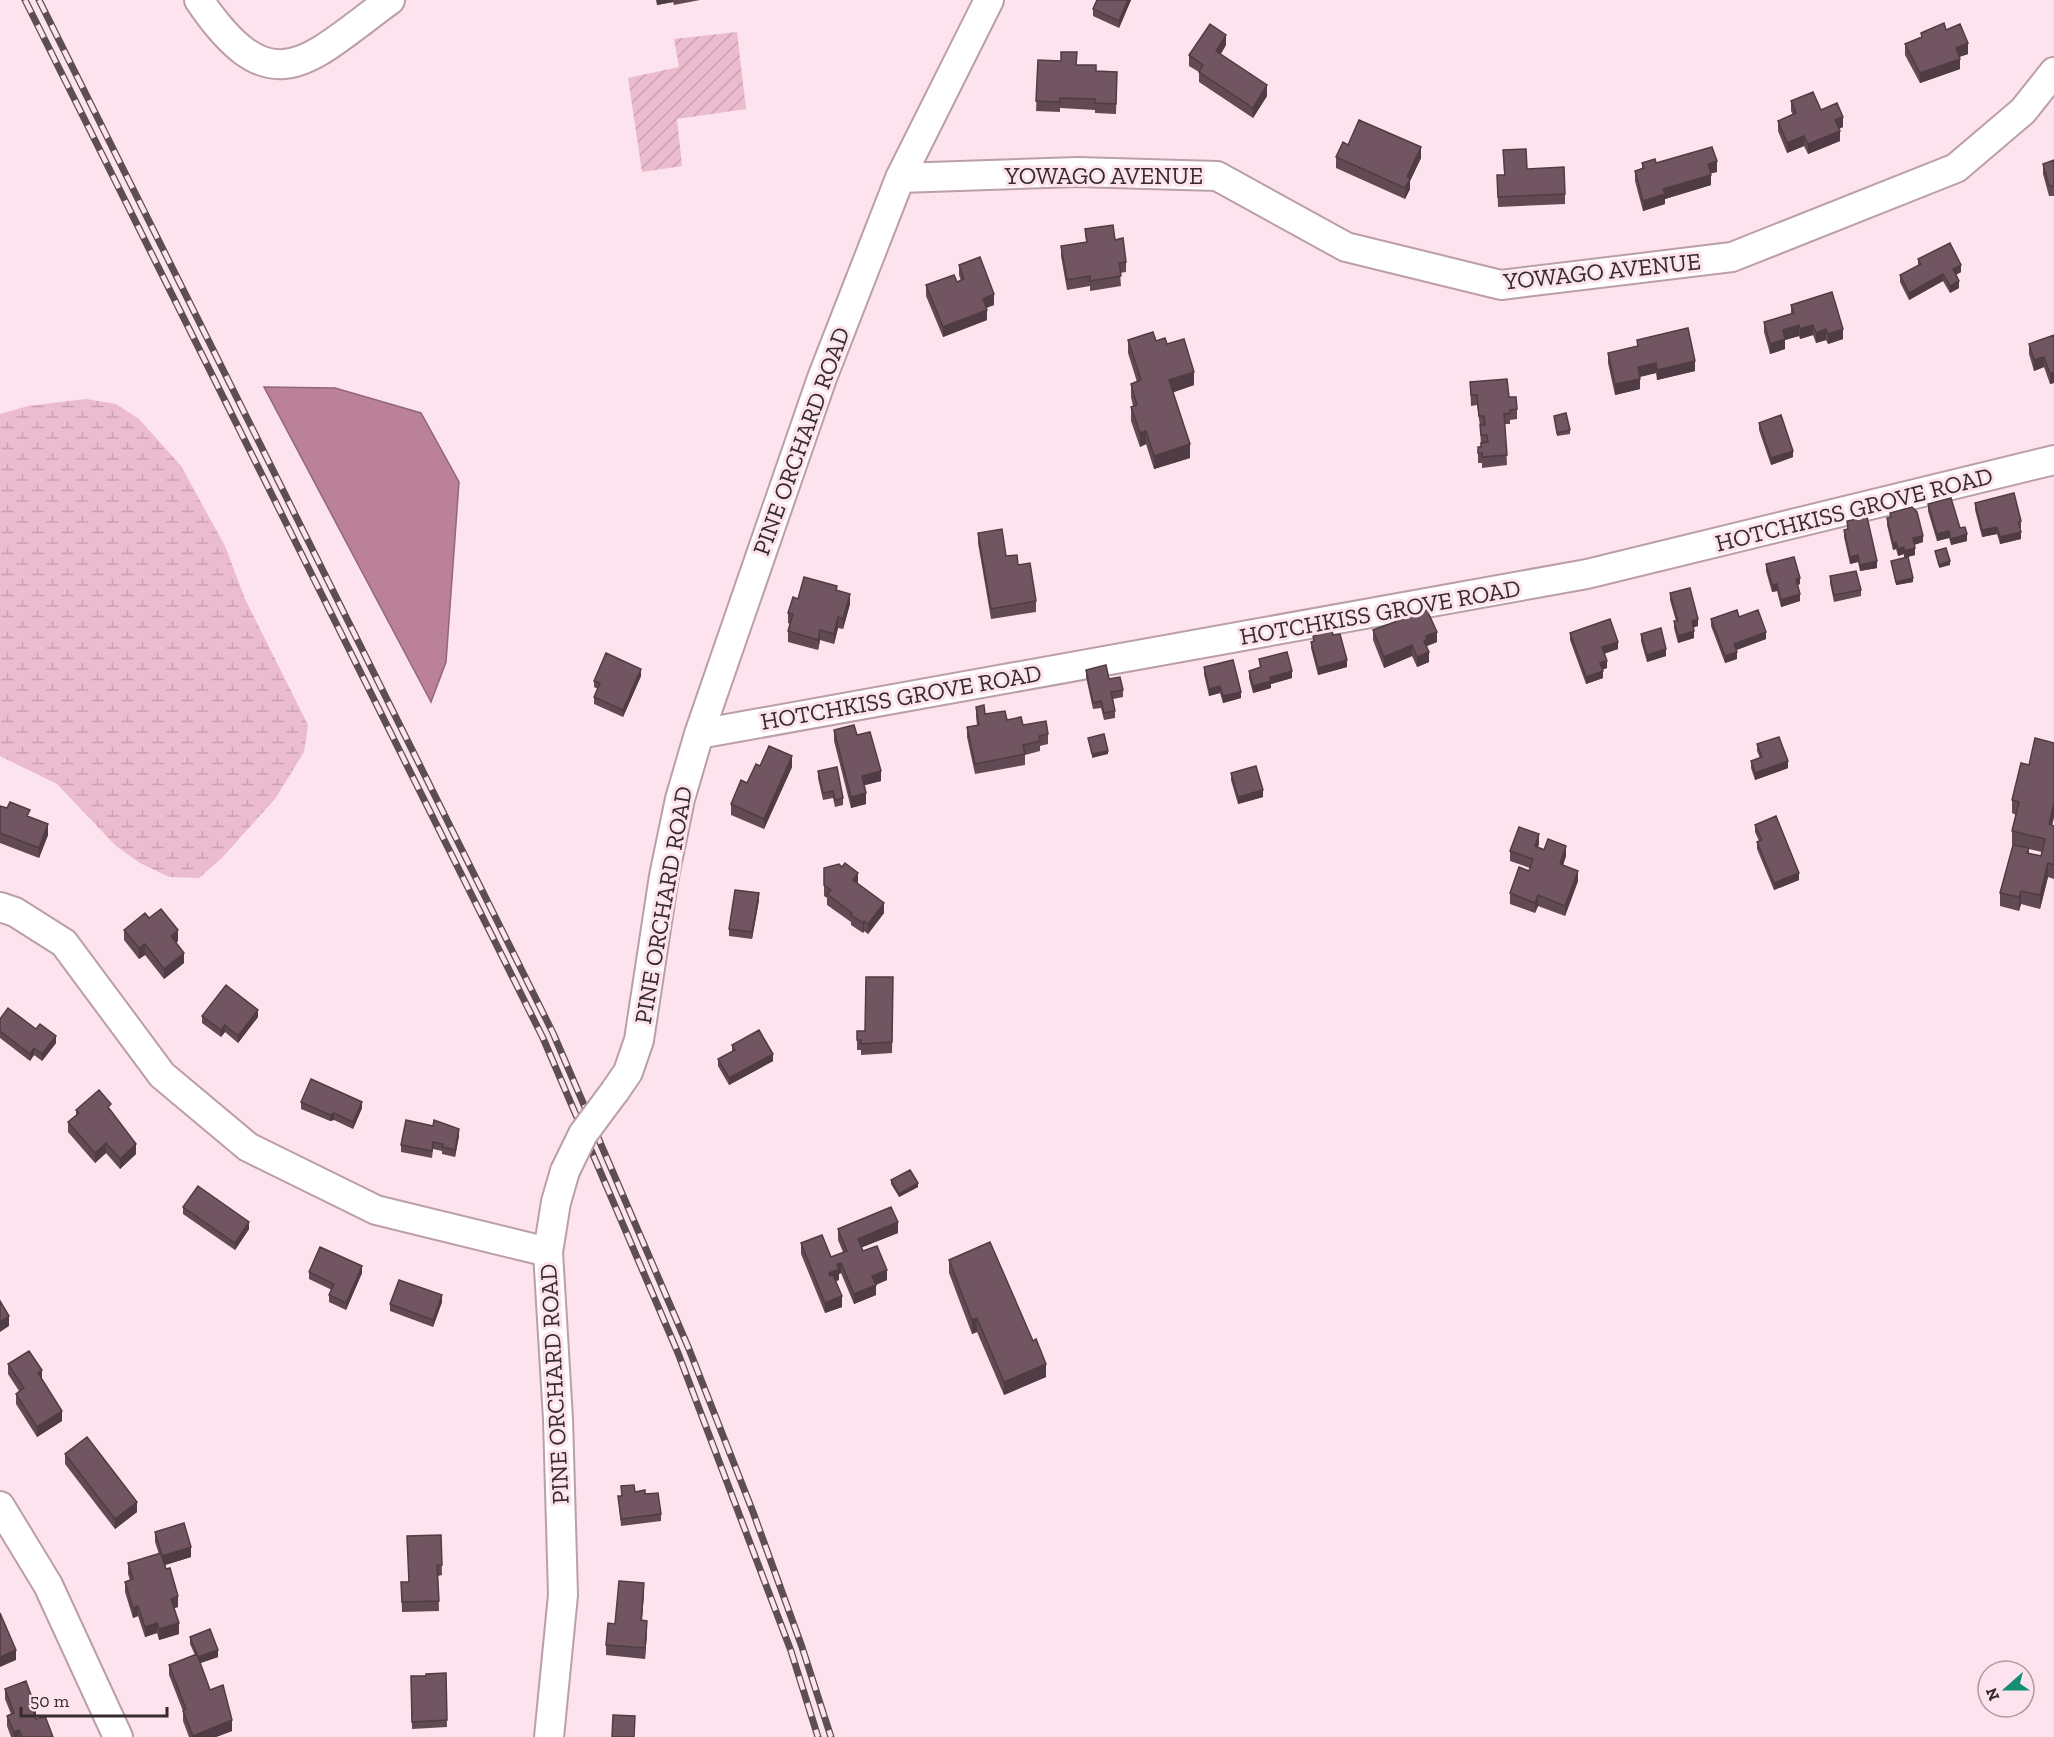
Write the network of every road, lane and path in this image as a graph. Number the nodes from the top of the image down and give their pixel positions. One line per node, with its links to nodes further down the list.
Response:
1 (199, 0): 2 (street)
2 (390, 0)
3 (989, 0): 5 (street, PINE ORCHARD ROAD)
4 (2054, 72): 5 (street, YOWAGO AVENUE)
5 (900, 178): 7 (street, PINE ORCHARD ROAD)
6 (2054, 460): 7 (street, HOTCHKISS GROVE ROAD)
7 (699, 734): 9 (street, PINE ORCHARD ROAD, bridge)
8 (0, 907): 9 (street)
9 (548, 1252): 12 (street, PINE ORCHARD ROAD)
10 (0, 1506): 11 (street)
11 (118, 1737)
12 (549, 1737)

